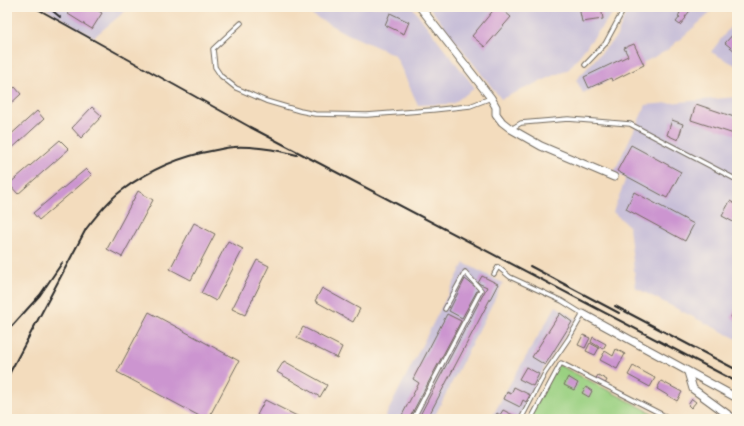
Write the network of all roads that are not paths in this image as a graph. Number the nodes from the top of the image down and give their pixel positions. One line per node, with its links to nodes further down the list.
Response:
1 (420, 7): 5 (street)
2 (625, 7): 4 (lane)
3 (241, 23): 5 (lane)
4 (585, 65)
5 (491, 98): 6 (street)
6 (511, 129): 7 (street); 8 (lane)
7 (614, 178)
8 (736, 178)
9 (494, 274): 11 (lane)
10 (445, 309): 16 (lane)
11 (583, 314): 12 (street); 17 (lane)
12 (688, 372): 13 (street); 20 (street)
13 (737, 398)
14 (7, 417): 15 (lane)
15 (11, 419)
16 (412, 419)
17 (521, 419)
18 (531, 419): 19 (lane)
19 (671, 419)
20 (734, 419)

